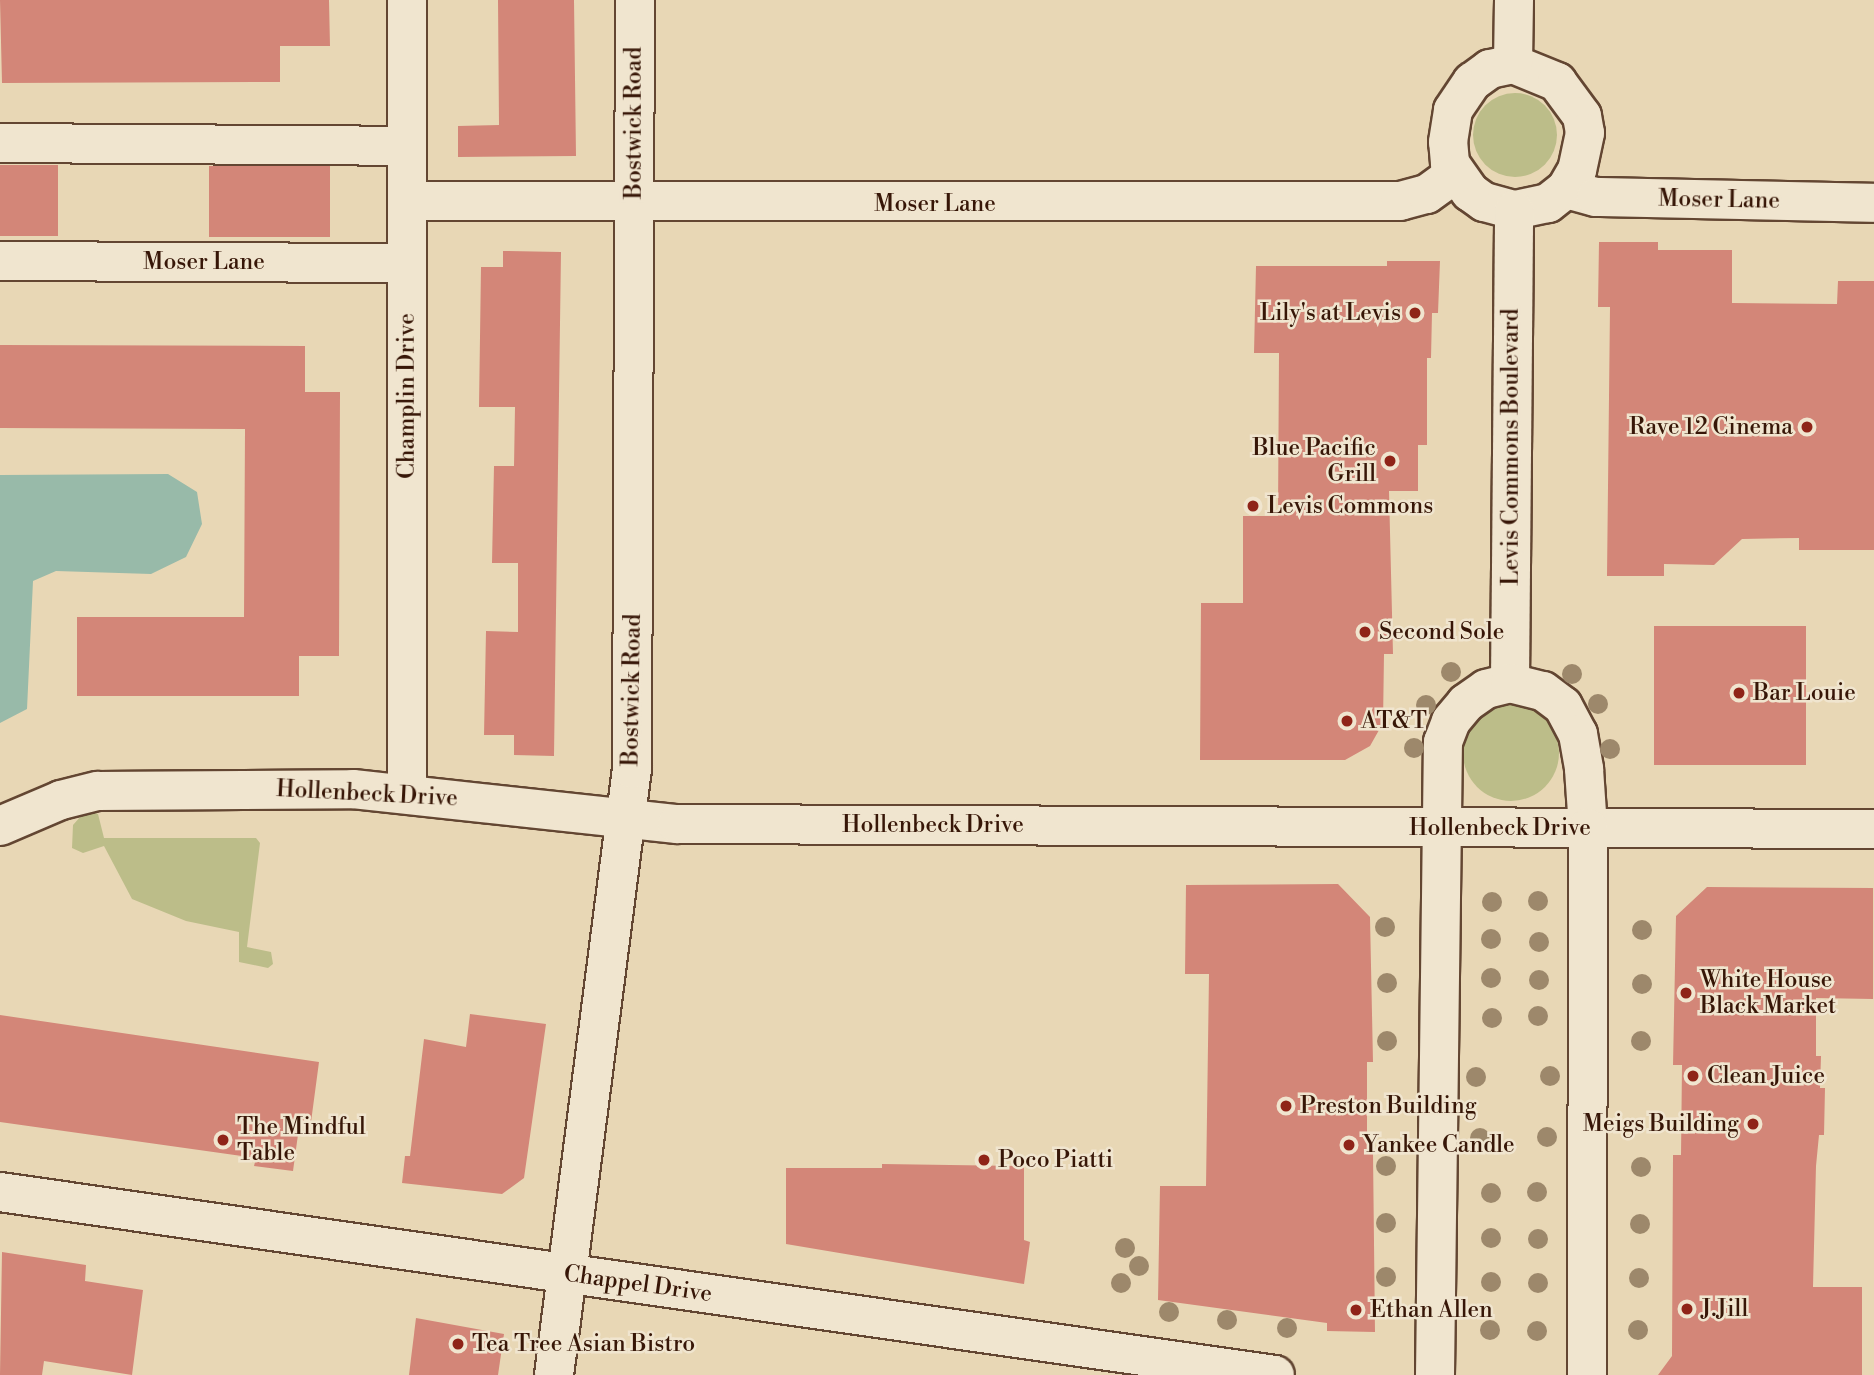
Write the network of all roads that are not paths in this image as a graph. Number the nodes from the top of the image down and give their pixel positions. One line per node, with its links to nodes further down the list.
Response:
1 (407, 0): 6 (street, Champlin Drive)
2 (635, 0): 10 (street, Bostwick Road)
3 (1514, 0): 4 (street)
4 (1513, 64): 7 (street); 8 (street)
5 (0, 143): 6 (street)
6 (407, 146): 9 (street, Champlin Drive)
7 (1455, 174): 10 (street, Moser Lane); 12 (street)
8 (1566, 189): 11 (street, Moser Lane); 12 (street)
9 (407, 201): 10 (street, Moser Lane); 14 (street, Champlin Drive)
10 (634, 202): 17 (street, Bostwick Road)
11 (1874, 203)
12 (1514, 210): 15 (street, Levis Commons Boulevard)
13 (0, 261): 14 (street, Moser Lane)
14 (407, 263): 16 (street, Champlin Drive)
15 (1510, 683): 19 (street); 20 (street)
16 (407, 793): 17 (street, Hollenbeck Drive); 18 (street, Hollenbeck Drive)
17 (626, 818): 19 (street, Hollenbeck Drive); 23 (street, Bostwick Road)
18 (0, 827)
19 (1442, 827): 20 (street, Hollenbeck Drive); 26 (street)
20 (1588, 828): 21 (street, Hollenbeck Drive); 27 (street)
21 (1874, 829)
22 (0, 1192): 23 (street, Chappel Drive)
23 (568, 1274): 24 (street, Bostwick Road); 25 (street, Chappel Drive)
24 (554, 1375)
25 (1275, 1375)
26 (1435, 1375)
27 (1587, 1375)

